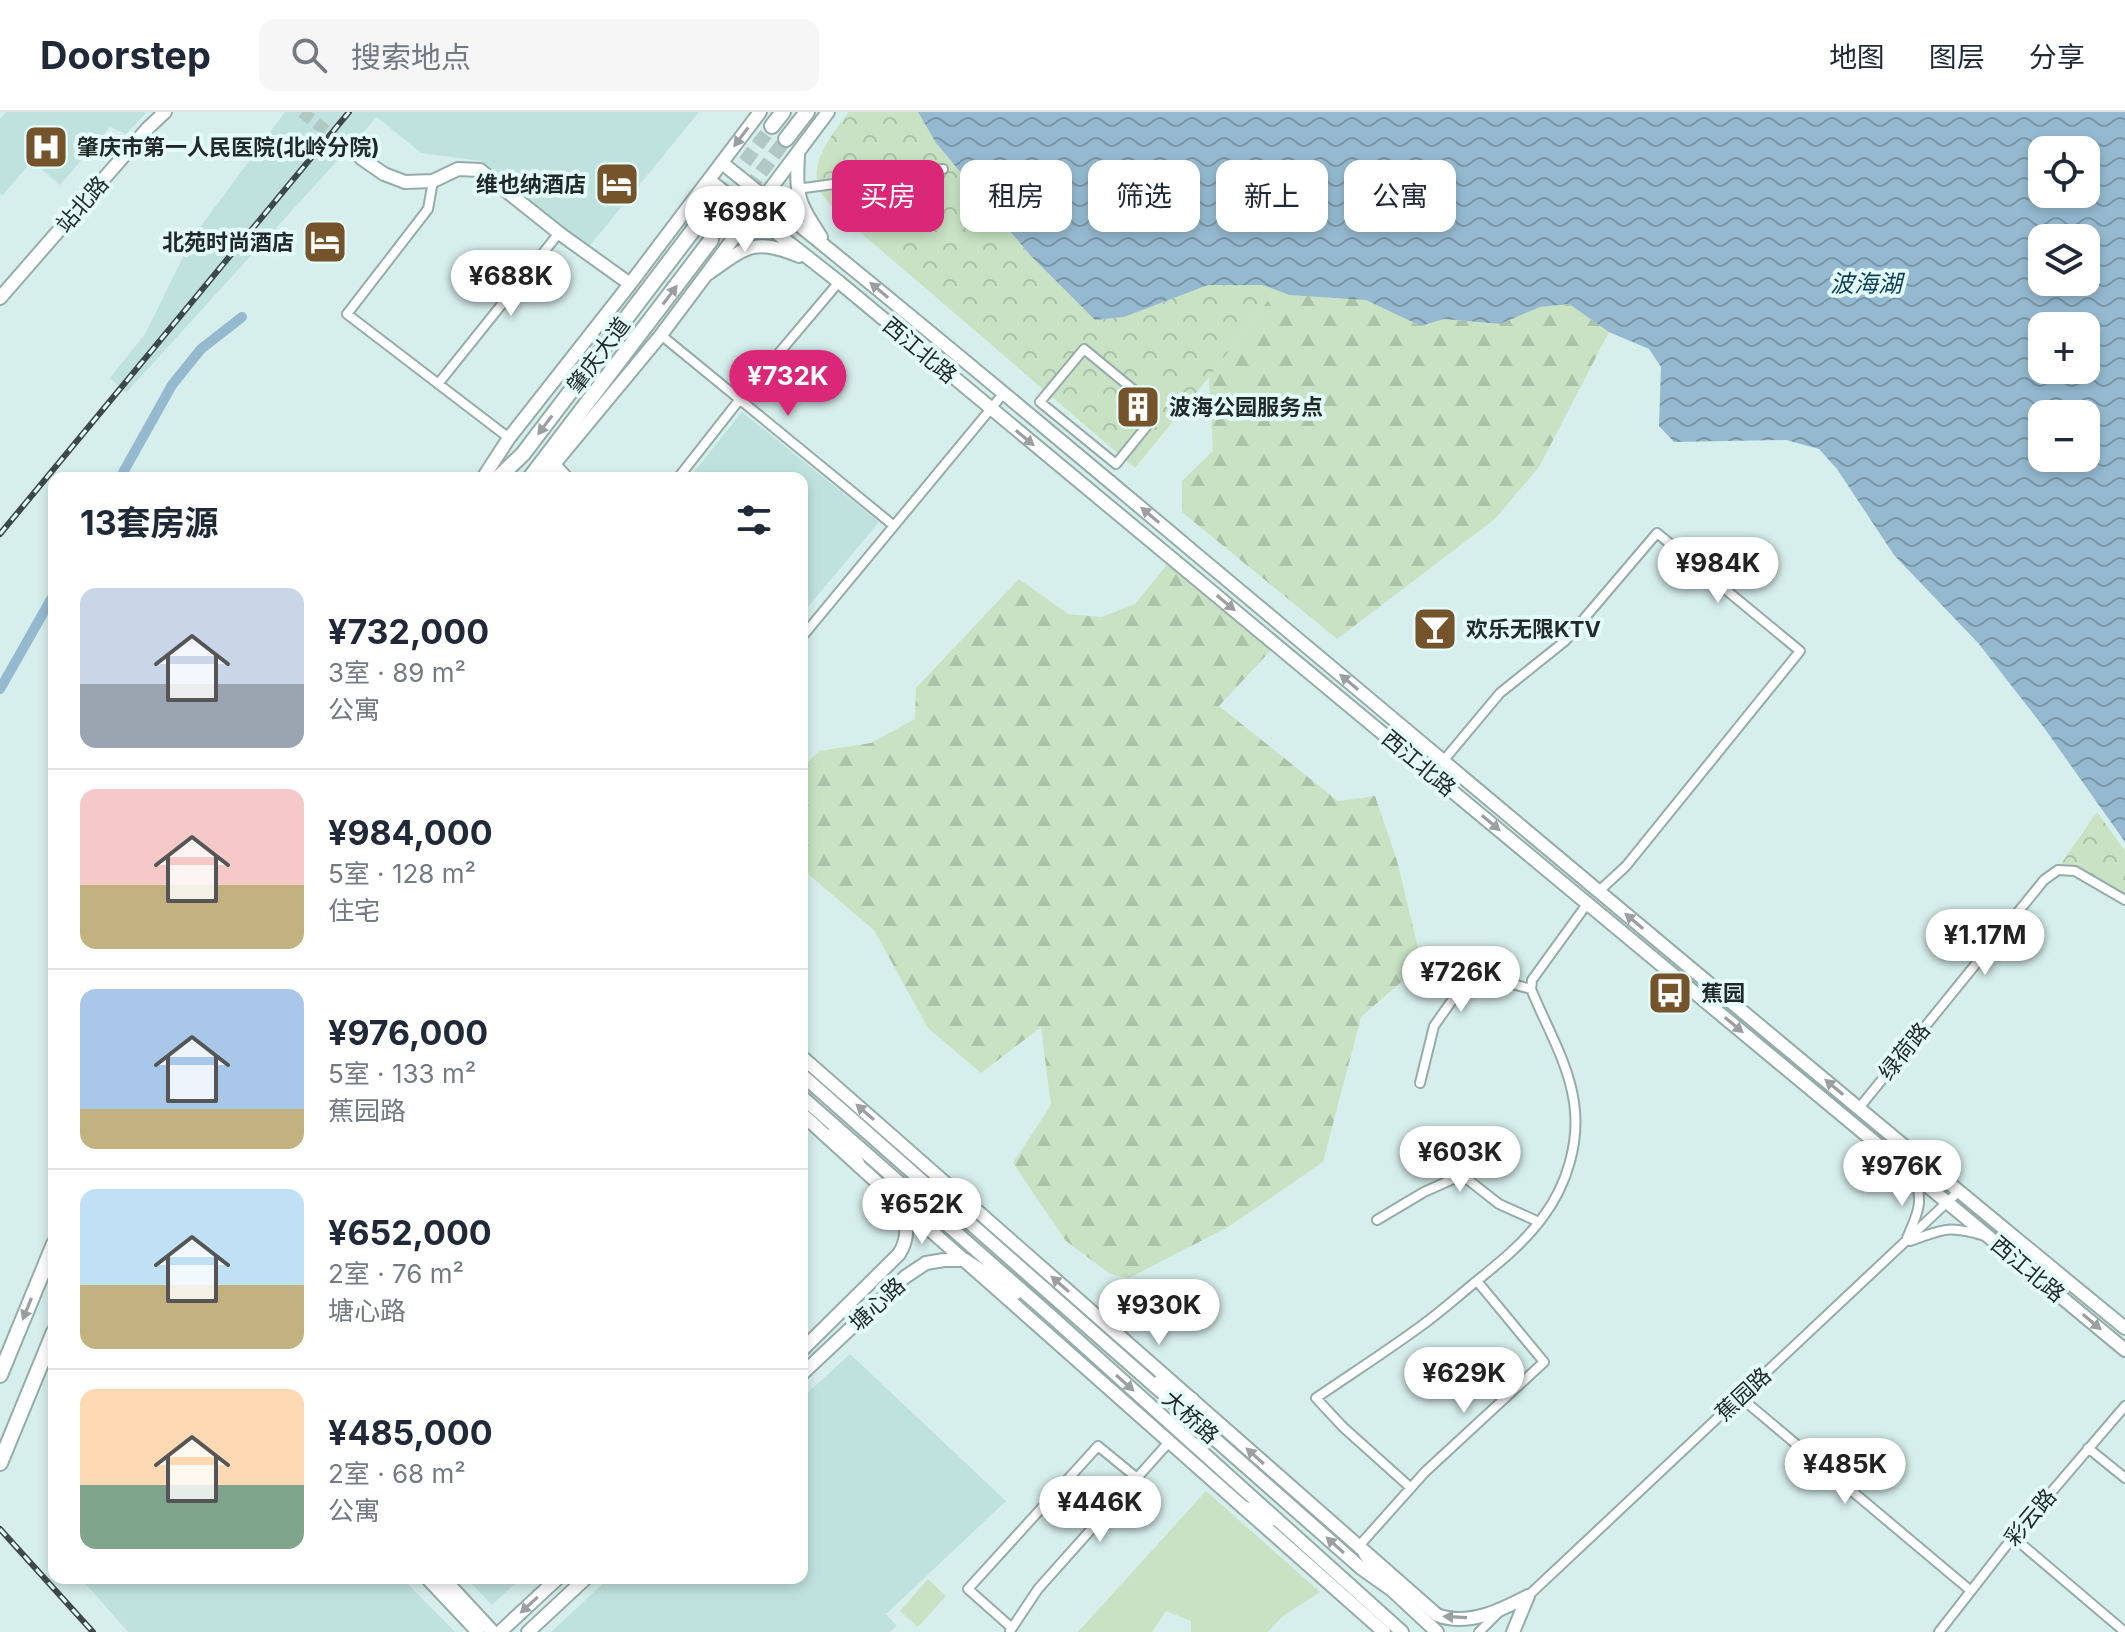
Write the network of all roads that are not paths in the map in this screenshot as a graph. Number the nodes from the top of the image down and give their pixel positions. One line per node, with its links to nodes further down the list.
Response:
1 (165, 112): 25 (main road, 站北路)
2 (760, 112): 10 (main road, one-way to 10)
3 (783, 112): 6 (highway)
4 (807, 112): 7 (highway)
5 (828, 112): 8 (main road)
6 (772, 126)
7 (786, 139)
8 (798, 153): 14 (main road); 15 (main road)
9 (361, 158): 12 (main road)
10 (722, 163): 11 (main road); 15 (main road, 西江北路)
11 (709, 180): 16 (main road, 西江北路); 24 (main road)
12 (433, 181): 18 (main road); 28 (street)
13 (832, 184): 14 (street)
14 (797, 189): 20 (main road)
15 (765, 198): 16 (main road); 20 (main road, 西江北路)
16 (753, 214): 21 (main road, 西江北路); 22 (main road)
17 (694, 229): 35 (highway, 肇庆大道, one-way to 35)
18 (559, 233): 24 (main road); 28 (street)
19 (711, 240): 36 (highway, 肇庆大道, one-way to 19)
20 (827, 247): 21 (main road); 29 (main road, 西江北路, one-way to 20)
21 (815, 262): 22 (main road); 23 (main road, 西江北路)
22 (709, 273): 26 (main road)
23 (839, 282): 30 (street); 31 (main road, 西江北路)
24 (630, 284): 32 (main road)
25 (0, 298)
26 (661, 335): 30 (street); 33 (main road)
27 (1084, 349): 27 (street)
28 (438, 384): 32 (street)
29 (1003, 394): 31 (street); 42 (main road, 西江北路, one-way to 29)
30 (740, 399): 39 (street); 40 (street)
31 (991, 410): 40 (street); 43 (main road, 西江北路, one-way to 43)
32 (509, 438): 34 (main road)
33 (556, 464): 37 (main road); 38 (street)
34 (487, 472)
35 (504, 472)
36 (535, 472)
37 (549, 472)
38 (563, 472)
39 (683, 472)
40 (893, 525): 41 (street)
41 (808, 630)
42 (1385, 712): 43 (main road); 44 (main road, 西江北路)
43 (1374, 726): 47 (main road, 西江北路, one-way to 47)
44 (1444, 760): 45 (main road, 西江北路); 45 (street)
45 (1599, 891): 52 (main road, 西江北路, one-way to 45)
46 (2125, 900): 52 (street, 绿荷路)
47 (1587, 904): 48 (street); 55 (main road, 西江北路, one-way to 55)
48 (1531, 989): 51 (street); 61 (street)
49 (808, 1062): 78 (main road, one-way to 49)
50 (808, 1080): 75 (main road, 大桥路)
51 (1420, 1083)
52 (1859, 1108): 54 (main road, 西江北路)
53 (808, 1111): 59 (main road); 69 (main road, 大桥路)
54 (1904, 1147): 55 (main road); 57 (main road, 西江北路)
55 (1894, 1158): 56 (main road, 西江北路)
56 (1912, 1173): 58 (main road, 西江北路); 63 (street)
57 (1958, 1192): 58 (street, 蕉园路); 64 (main road, 西江北路)
58 (1947, 1202): 62 (main road, 西江北路); 63 (street, 蕉园路)
59 (903, 1206): 66 (main road); 71 (main road, 塘心路)
60 (1377, 1220): 61 (street)
61 (1539, 1222): 68 (street)
62 (1989, 1237): 63 (street); 67 (main road, 西江北路)
63 (1905, 1243): 77 (street, 蕉园路)
64 (2036, 1256): 67 (main road); 70 (main road, 西江北路)
65 (48, 1259): 76 (highway, one-way to 76)
66 (965, 1260): 69 (main road); 74 (main road, 塘心路); 80 (main road)
67 (2026, 1267): 73 (main road, 西江北路, one-way to 73)
68 (1477, 1281): 85 (street); 85 (street)
69 (1051, 1316): 87 (main road, 大桥路, one-way to 87)
70 (2125, 1328)
71 (808, 1344)
72 (48, 1347): 82 (highway)
73 (2125, 1350)
74 (808, 1368)
75 (1142, 1373): 78 (main road); 94 (main road, 大桥路, one-way to 75)
76 (0, 1375)
77 (1740, 1397): 95 (street); 96 (street, 蕉园路)
78 (1192, 1399): 89 (main road, one-way to 78)
79 (2125, 1406): 81 (street, 彩云路)
80 (1169, 1442): 83 (street); 86 (main road)
81 (2088, 1448): 84 (street); 88 (street, 彩云路)
82 (0, 1463)
83 (1137, 1478): 99 (street); 99 (street)
84 (2125, 1478)
85 (1411, 1488): 89 (street)
86 (1243, 1507): 87 (main road); 104 (main road)
87 (1282, 1523): 105 (main road, 大桥路)
88 (2013, 1537): 95 (street, 彩云路); 111 (street)
89 (1362, 1550): 94 (main road); 97 (main road, one-way to 89)
90 (433, 1584): 100 (main road)
91 (449, 1584): 101 (main road)
92 (552, 1584): 102 (main road, one-way to 102)
93 (580, 1584): 103 (main road)
94 (1392, 1590): 106 (main road, 大桥路)
95 (1971, 1591): 110 (street, 彩云路)
96 (1528, 1596): 97 (main road); 98 (main road)
97 (1502, 1609): 107 (street)
98 (1520, 1616): 108 (street); 109 (main road)
99 (1011, 1630)
100 (478, 1632)
101 (493, 1632)
102 (500, 1632)
103 (528, 1632)
104 (1384, 1632)
105 (1402, 1632)
106 (1437, 1632)
107 (1479, 1632)
108 (1505, 1632)
109 (1513, 1632)
110 (1939, 1632)
111 (2125, 1632)

